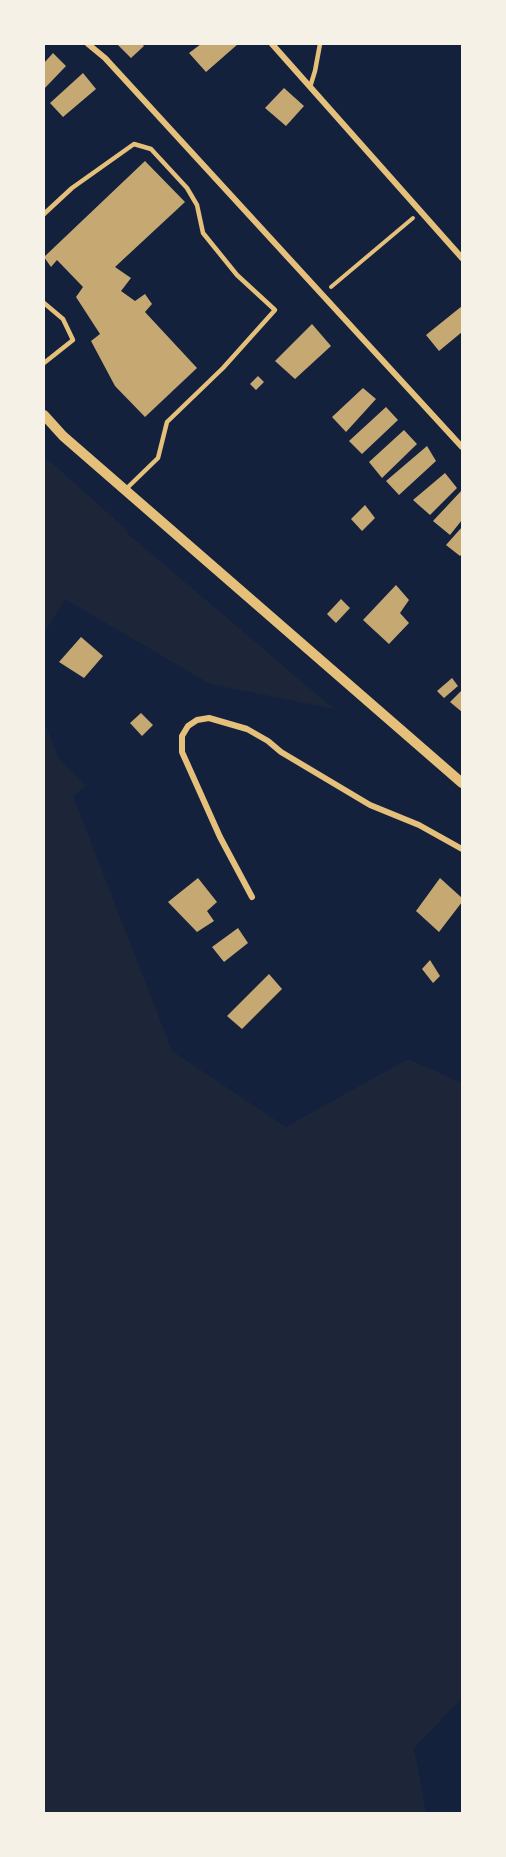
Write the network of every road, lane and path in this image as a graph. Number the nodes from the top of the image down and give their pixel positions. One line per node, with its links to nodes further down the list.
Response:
1 (88, 44): 8 (street)
2 (272, 44): 4 (street)
3 (320, 44): 4 (lane)
4 (310, 87): 5 (street)
5 (420, 212): 7 (street); 8 (path)
6 (44, 214): 13 (lane)
7 (462, 258)
8 (322, 294): 12 (street)
9 (44, 303): 10 (lane)
10 (44, 363)
11 (44, 415): 13 (street)
12 (462, 447)
13 (125, 490): 14 (street)
14 (462, 783)
15 (462, 849): 16 (street)
16 (252, 897)

